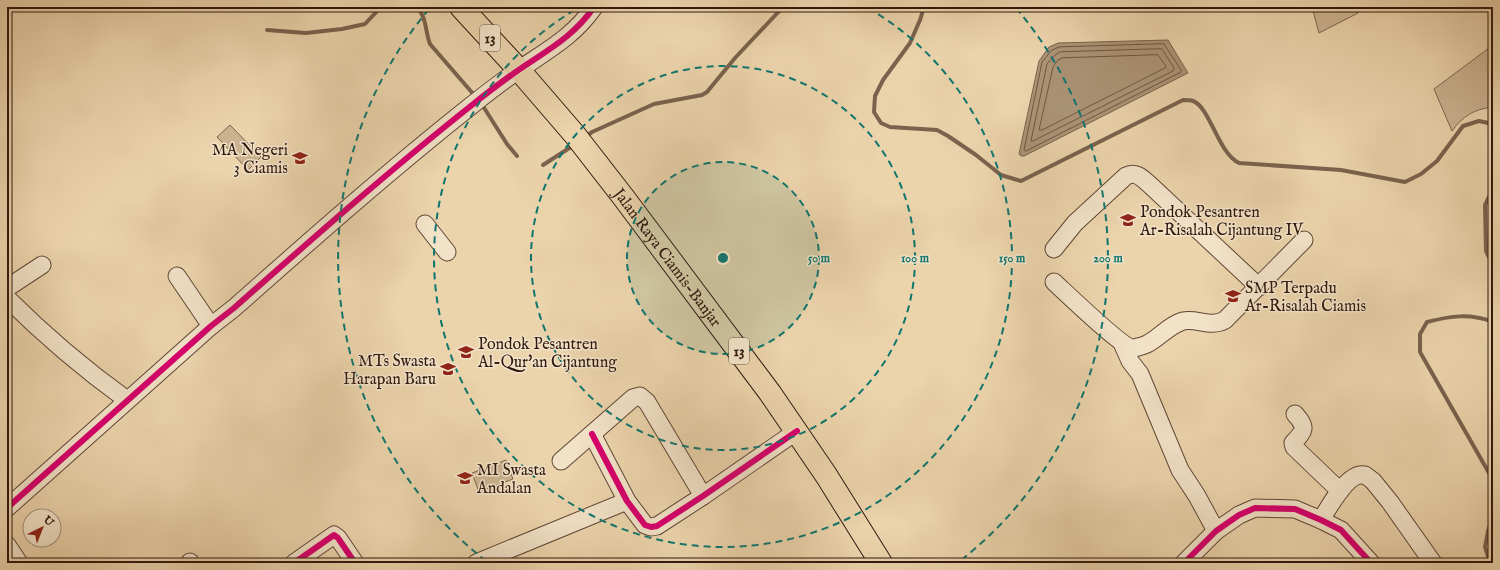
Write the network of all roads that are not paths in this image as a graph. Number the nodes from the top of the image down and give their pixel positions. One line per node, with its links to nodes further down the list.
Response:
1 (461, 7): 3 (highway, Jalan Raya Ciamis-Banjar / 13)
2 (594, 7): 3 (street)
3 (519, 70): 14 (street); 18 (highway, Jalan Raya Ciamis-Banjar / 13)
4 (426, 224): 7 (street)
5 (1304, 240): 11 (street)
6 (1054, 249): 11 (street)
7 (447, 252)
8 (42, 265): 12 (street)
9 (177, 276): 14 (street)
10 (1054, 282): 15 (street)
11 (1258, 287): 15 (street)
12 (7, 288)
13 (7, 298): 16 (street)
14 (211, 326): 16 (street)
15 (1122, 343): 26 (street)
16 (127, 400): 24 (street)
17 (1295, 414): 21 (street)
18 (797, 431): 22 (street); 32 (highway, Jalan Raya Ciamis-Banjar / 13)
19 (592, 434): 20 (street); 22 (street); 23 (street)
20 (560, 461)
21 (1340, 491): 25 (street); 35 (street)
22 (703, 496): 23 (street)
23 (627, 501): 31 (street)
24 (7, 508)
25 (1321, 520): 26 (street); 34 (street)
26 (1216, 531): 33 (street)
27 (7, 545): 28 (street)
28 (19, 563)
29 (294, 563): 30 (street)
30 (355, 563)
31 (476, 563)
32 (880, 563)
33 (1184, 563)
34 (1371, 563)
35 (1432, 563)

